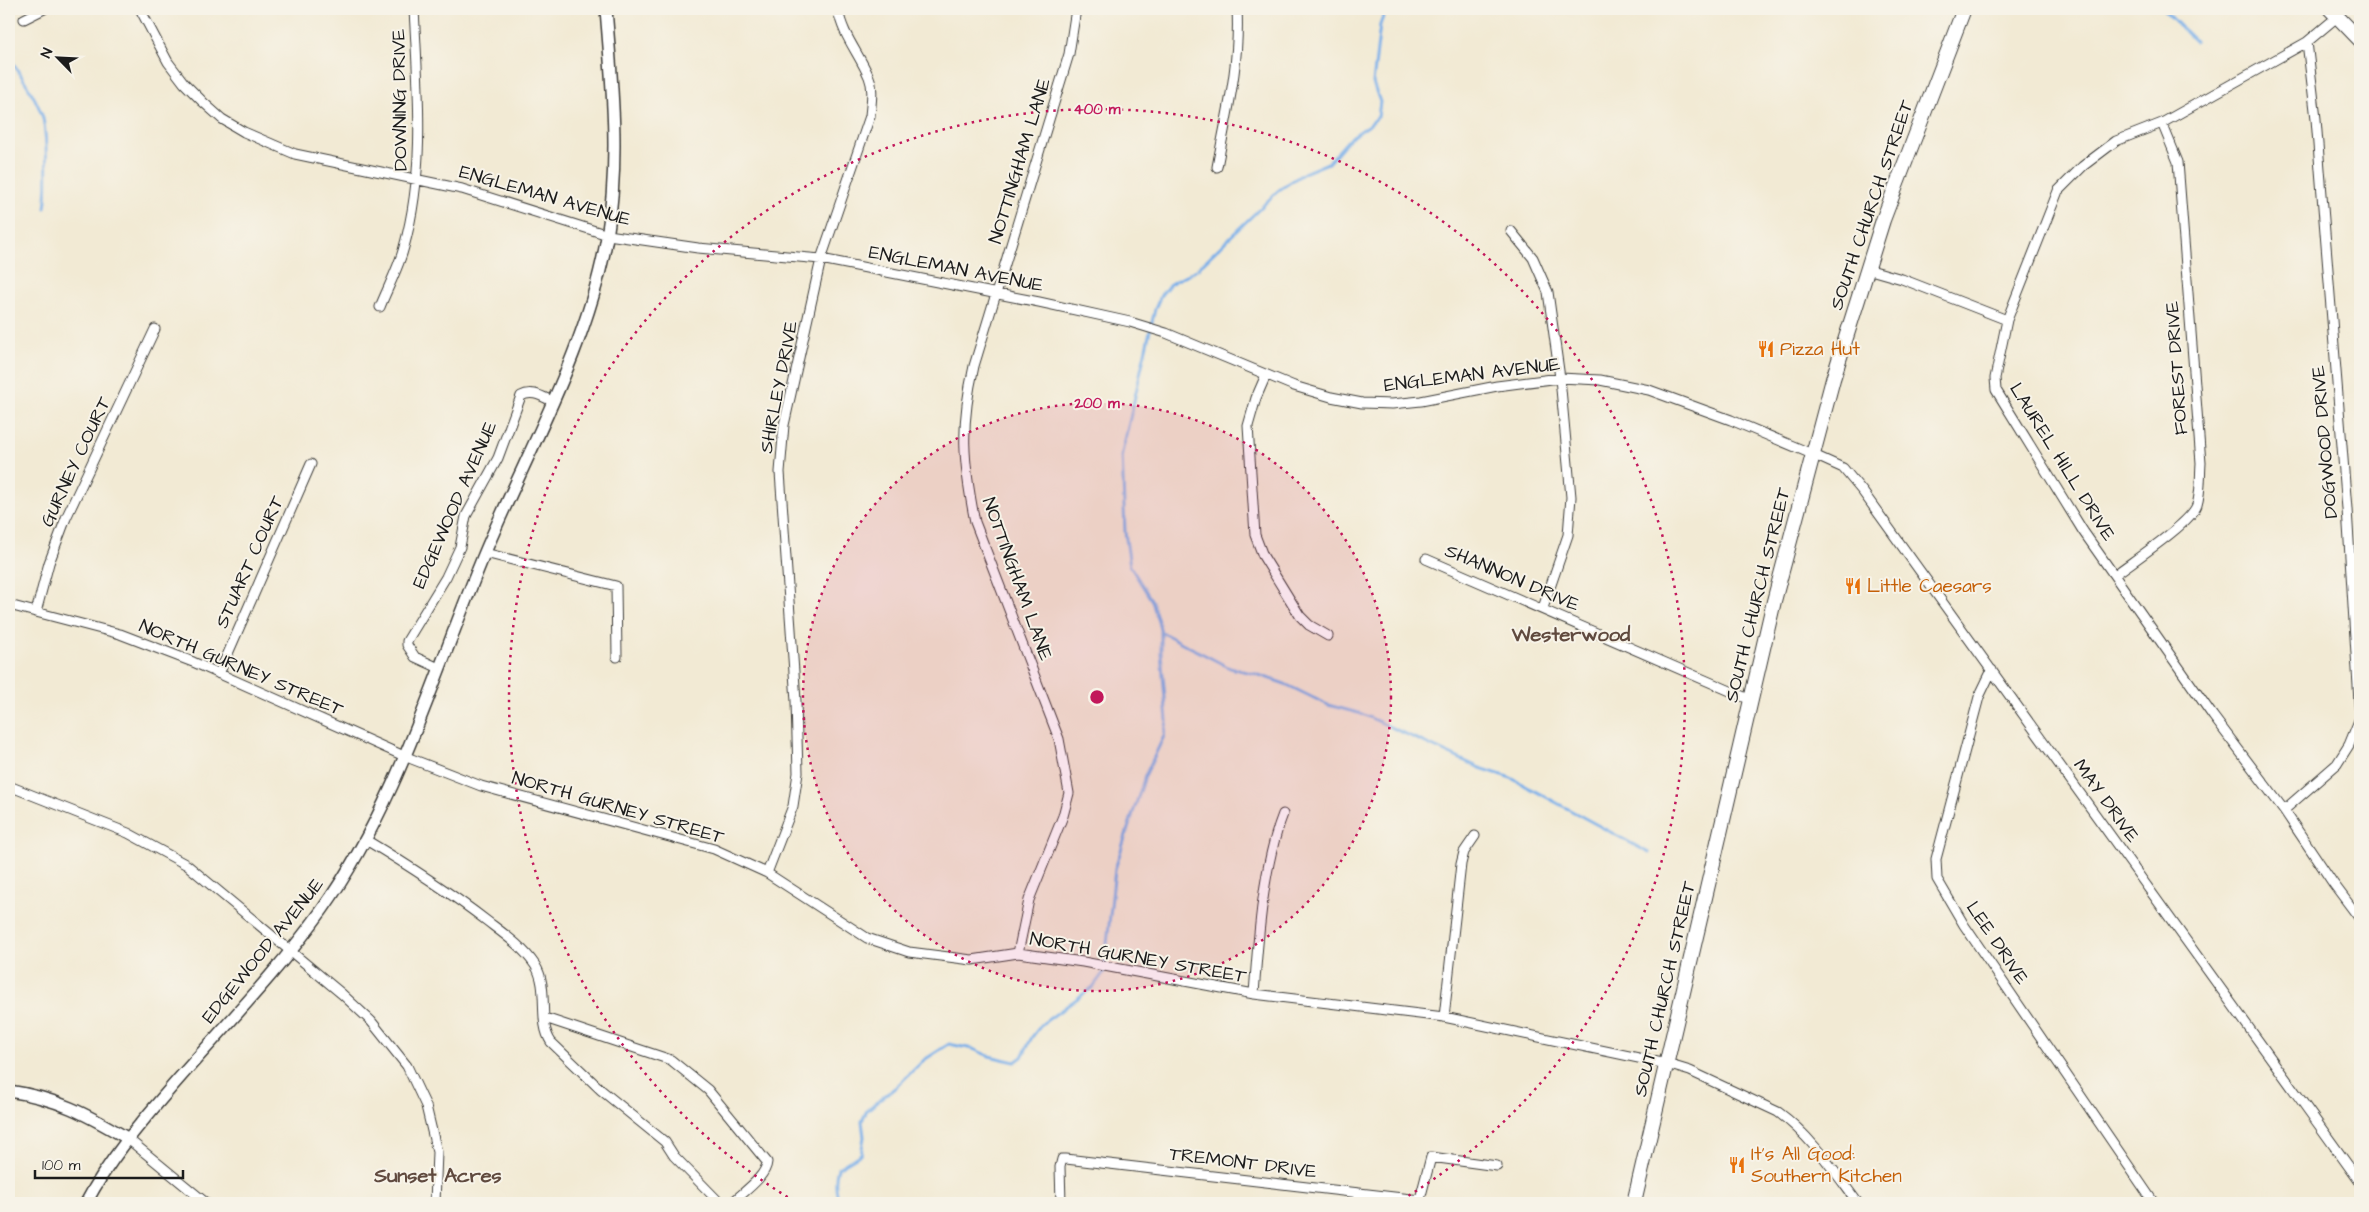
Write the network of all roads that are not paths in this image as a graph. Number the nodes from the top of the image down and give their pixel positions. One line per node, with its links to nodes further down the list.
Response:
1 (44, 9): 10 (street)
2 (140, 9): 15 (street, ENGLEMAN AVENUE)
3 (414, 9): 15 (street, DOWNING DRIVE)
4 (606, 9): 17 (street, EDGEWOOD AVENUE)
5 (838, 9): 18 (street, SHIRLEY DRIVE)
6 (1076, 9): 20 (street, NOTTINGHAM LANE)
7 (1237, 9): 14 (street)
8 (1964, 9): 19 (main road, SOUTH CHURCH STREET)
9 (2334, 13): 11 (main road); 12 (street, LAUREL HILL DRIVE)
10 (24, 19)
11 (2360, 40)
12 (2307, 42): 13 (street, LAUREL HILL DRIVE); 43 (street, DOGWOOD DRIVE)
13 (2162, 123): 22 (street, LAUREL HILL DRIVE); 31 (street, FOREST DRIVE)
14 (1217, 167)
15 (418, 179): 17 (street, ENGLEMAN AVENUE); 21 (street, DOWNING DRIVE)
16 (1511, 231): 25 (street)
17 (608, 235): 18 (street, ENGLEMAN AVENUE); 26 (street, EDGEWOOD AVENUE)
18 (821, 258): 20 (street, ENGLEMAN AVENUE); 47 (street, SHIRLEY DRIVE)
19 (1868, 269): 22 (street); 27 (main road, SOUTH CHURCH STREET)
20 (996, 293): 24 (street, ENGLEMAN AVENUE); 50 (street, NOTTINGHAM LANE)
21 (380, 307)
22 (2007, 320): 31 (street, LAUREL HILL DRIVE)
23 (155, 329): 34 (street, GURNEY COURT)
24 (1266, 376): 25 (street, ENGLEMAN AVENUE); 35 (street)
25 (1560, 378): 27 (street, ENGLEMAN AVENUE); 33 (street)
26 (552, 401): 29 (street, EDGEWOOD AVENUE); 37 (street, EDGEWOOD AVENUE)
27 (1812, 454): 38 (street, MAY DRIVE); 40 (main road, SOUTH CHURCH STREET)
28 (311, 464): 39 (street, STUART COURT)
29 (485, 553): 36 (street); 37 (street, EDGEWOOD AVENUE)
30 (1426, 559): 33 (street, SHANNON DRIVE)
31 (2116, 574): 43 (street, LAUREL HILL DRIVE)
32 (9, 605): 34 (street, NORTH GURNEY STREET)
33 (1543, 608): 40 (street, SHANNON DRIVE)
34 (36, 612): 39 (street, NORTH GURNEY STREET)
35 (1328, 636)
36 (617, 657)
37 (440, 668): 41 (street, EDGEWOOD AVENUE)
38 (1992, 670): 58 (street, MAY DRIVE); 68 (street, LEE DRIVE)
39 (219, 674): 41 (street, NORTH GURNEY STREET)
40 (1751, 700): 54 (main road, SOUTH CHURCH STREET)
41 (404, 756): 46 (street, EDGEWOOD AVENUE); 47 (street, NORTH GURNEY STREET)
42 (9, 786): 49 (street)
43 (2284, 810): 48 (street, LAUREL HILL DRIVE)
44 (1283, 814): 51 (street)
45 (1475, 836): 52 (street)
46 (366, 840): 49 (street, EDGEWOOD AVENUE); 53 (street)
47 (767, 873): 50 (street, NORTH GURNEY STREET)
48 (2360, 919)
49 (289, 951): 56 (street, EDGEWOOD AVENUE); 62 (street)
50 (1018, 953): 51 (street, NORTH GURNEY STREET)
51 (1254, 994): 52 (street, NORTH GURNEY STREET)
52 (1444, 1017): 54 (street, NORTH GURNEY STREET)
53 (545, 1018): 63 (street); 64 (street)
54 (1667, 1064): 66 (main road, SOUTH CHURCH STREET); 67 (street, NORTH GURNEY STREET)
55 (9, 1091): 56 (street)
56 (127, 1138): 60 (street, EDGEWOOD AVENUE); 61 (street)
57 (1497, 1166): 59 (street)
58 (2360, 1182)
59 (1419, 1202): 65 (street, TREMONT DRIVE)
60 (86, 1203)
61 (206, 1203)
62 (435, 1203)
63 (720, 1203)
64 (732, 1203)
65 (1061, 1203)
66 (1634, 1203)
67 (1858, 1203)
68 (2154, 1203)

